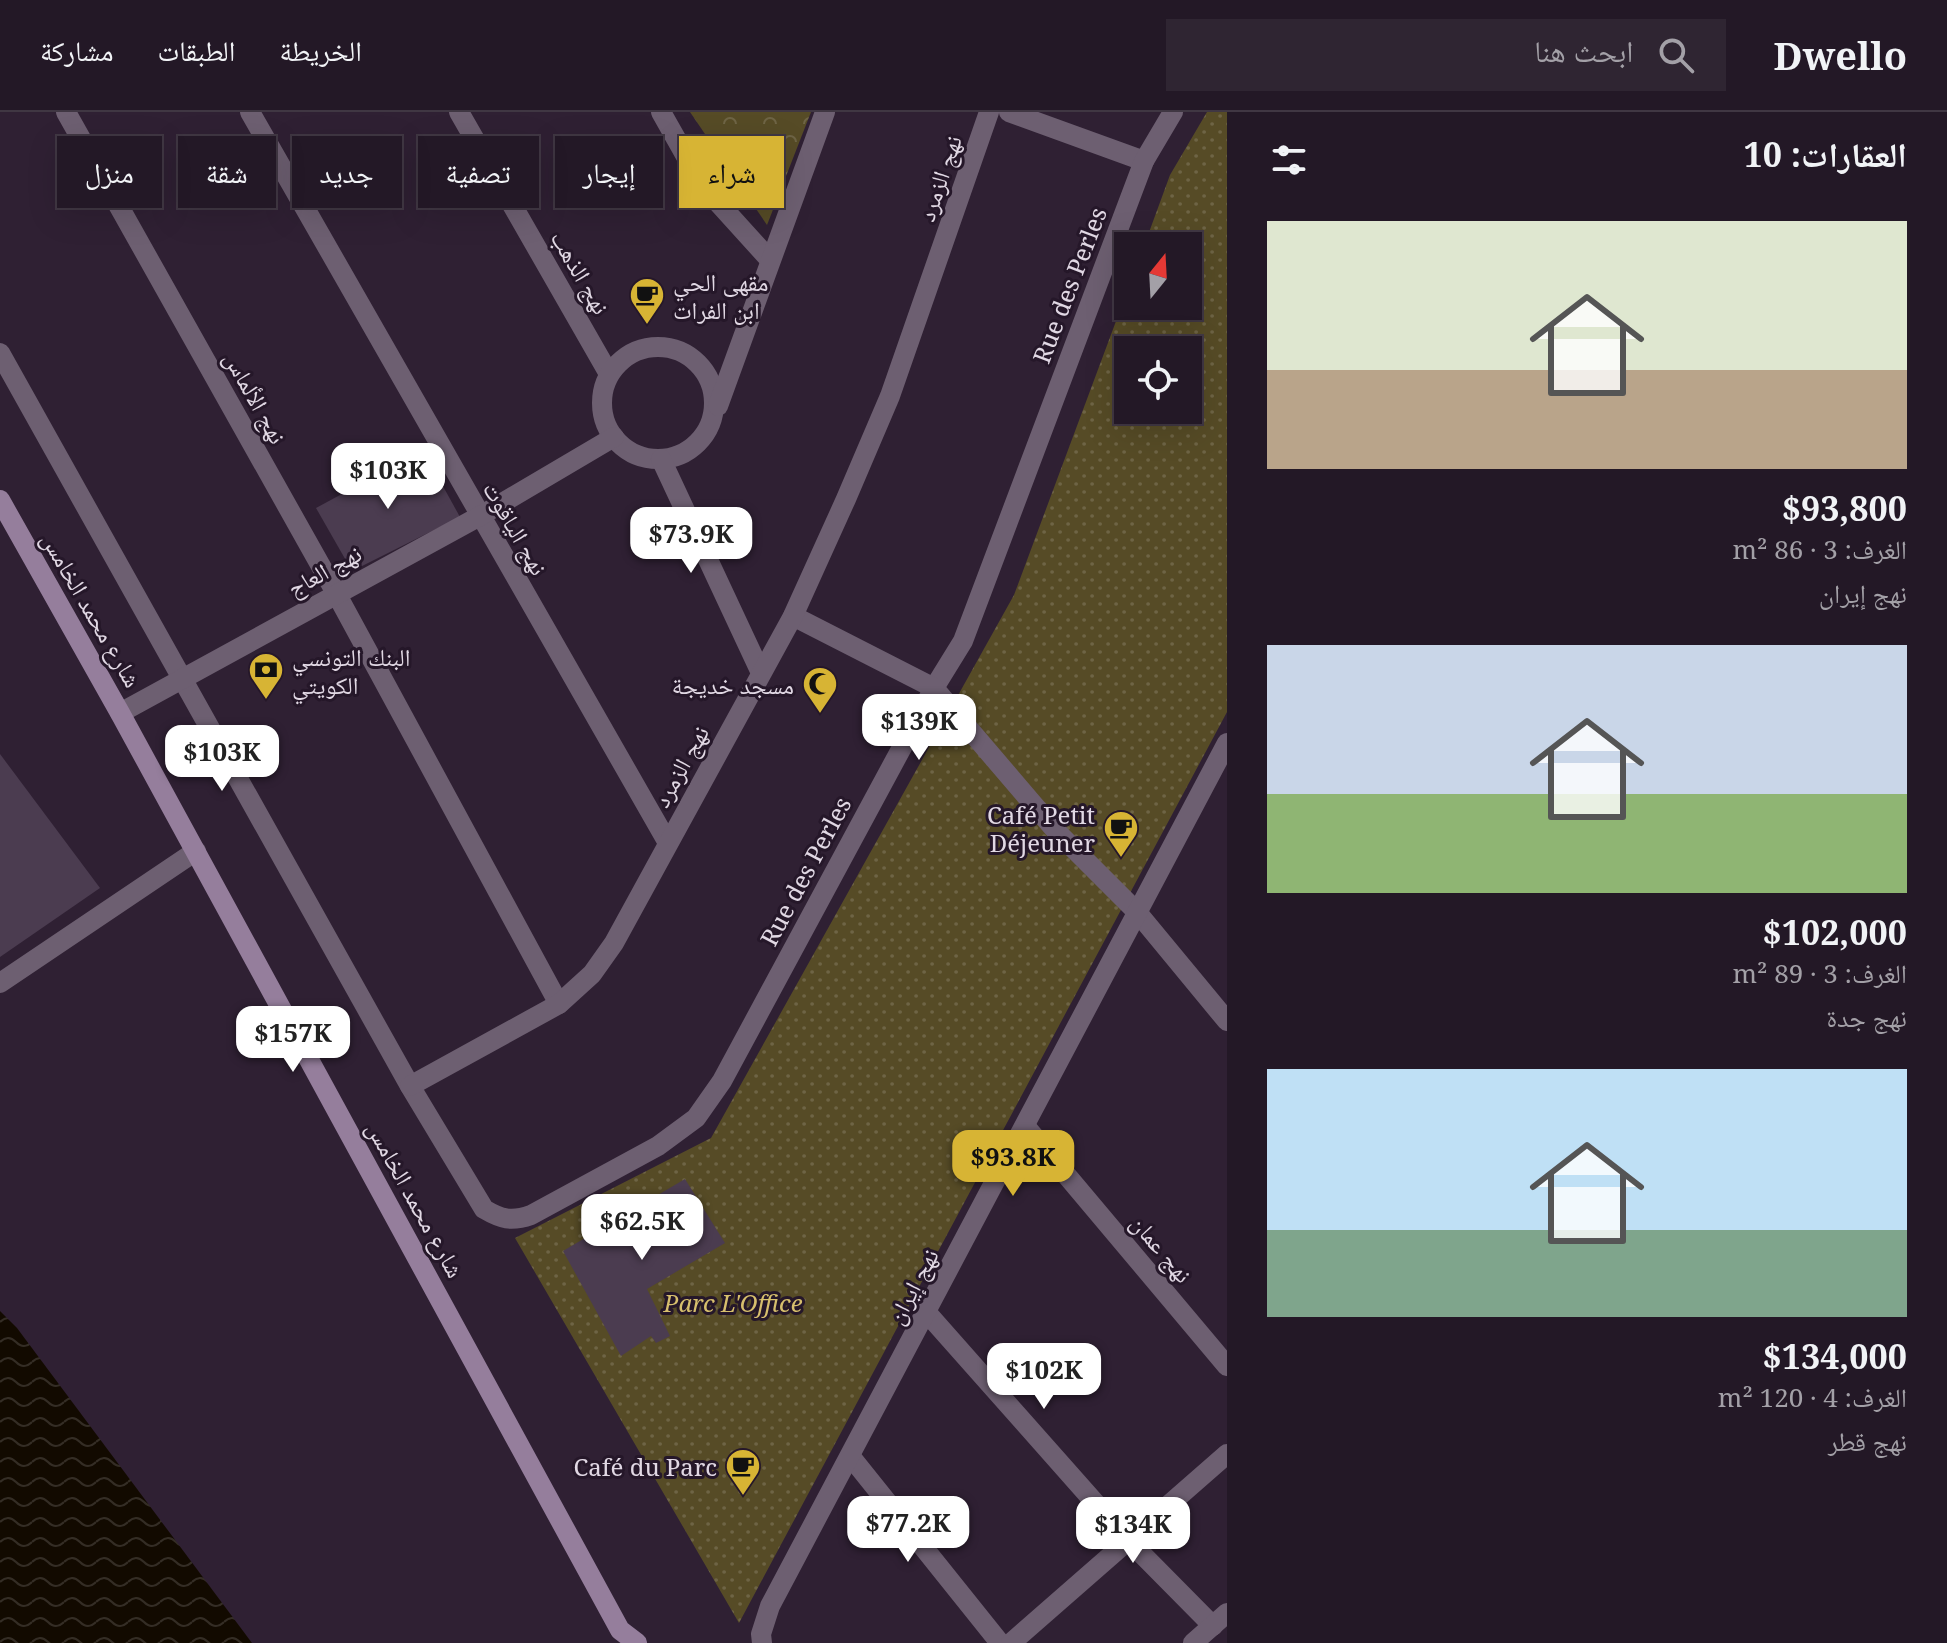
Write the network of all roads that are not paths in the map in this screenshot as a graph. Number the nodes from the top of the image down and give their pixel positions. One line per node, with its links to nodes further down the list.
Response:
1 (66, 112): 18 (street, نهج الألماس)
2 (250, 112): 17 (street, نهج الياقوت)
3 (459, 112): 12 (street, نهج الذهب)
4 (661, 112): 10 (street)
5 (825, 112): 10 (street)
6 (989, 112): 19 (street, نهج الزمرد)
7 (1009, 112): 9 (street)
8 (1173, 112): 9 (street, Rue des Perles)
9 (1144, 161): 22 (street, Rue des Perles)
10 (770, 260): 13 (street)
11 (0, 353): 21 (street)
12 (609, 374): 13 (street); 14 (street)
13 (714, 417): 15 (street)
14 (614, 437): 15 (street); 17 (street, نهج العاج)
15 (661, 459): 20 (street)
16 (0, 500): 23 (main road, شارع محمد الخامس)
17 (480, 516): 18 (street, نهج العاج); 26 (street, نهج الياقوت)
18 (336, 593): 21 (street, نهج العاج); 30 (street, نهج الألماس)
19 (793, 616): 20 (street, نهج الزمرد); 22 (street)
20 (761, 673): 26 (street, نهج الزمرد)
21 (183, 677): 23 (street, نهج العاج); 32 (street)
22 (934, 688): 28 (street); 32 (street, Rue des Perles)
23 (120, 713): 27 (main road, شارع محمد الخامس)
24 (1227, 743): 25 (street, نهج إيران)
25 (1218, 778): 28 (street, نهج إيران)
26 (668, 843): 30 (street, نهج الزمرد)
27 (196, 851): 29 (street); 40 (main road, شارع محمد الخامس)
28 (1137, 912): 31 (street); 33 (street, نهج إيران)
29 (0, 983)
30 (559, 1004): 32 (street, نهج الزمرد)
31 (1227, 1021)
32 (410, 1086)
33 (1026, 1127): 34 (street, نهج إيران); 35 (street, نهج عمان)
34 (927, 1313): 37 (street, نهج إيران); 38 (street)
35 (1227, 1366)
36 (1227, 1454): 38 (street)
37 (851, 1457): 42 (street, نهج إيران); 43 (street)
38 (1128, 1540): 39 (street); 44 (street)
39 (1220, 1619): 45 (street)
40 (619, 1636): 41 (main road, شارع محمد الخامس)
41 (637, 1643)
42 (762, 1643)
43 (1000, 1643)
44 (1011, 1643)
45 (1193, 1643)

